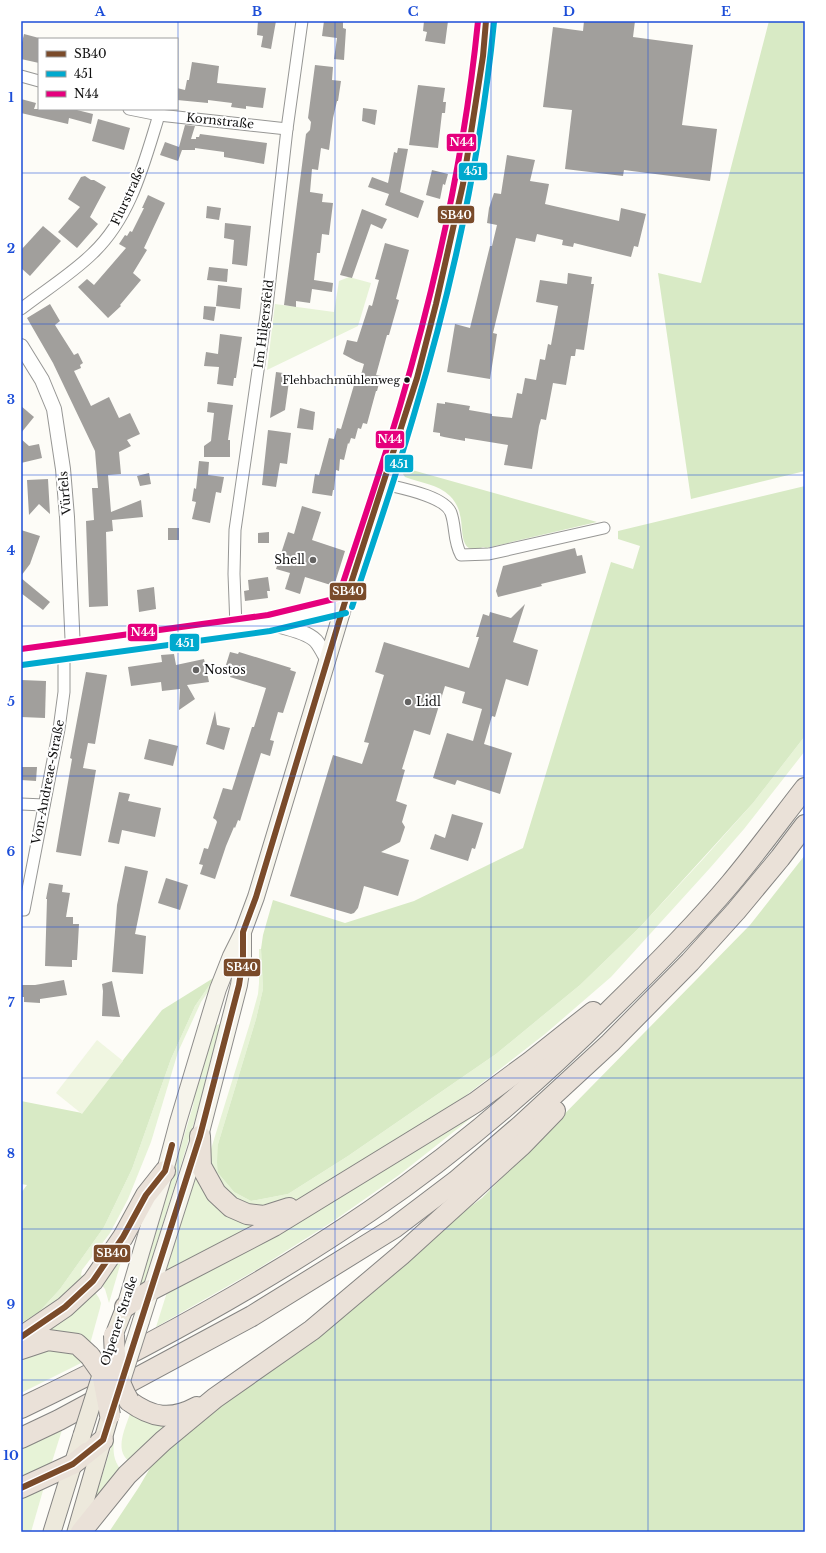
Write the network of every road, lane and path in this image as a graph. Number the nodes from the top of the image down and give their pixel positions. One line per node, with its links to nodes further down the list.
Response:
1 (302, 21): 7 (street, Im Hilgersfeld)
2 (486, 21): 10 (main road)
3 (21, 76): 4 (street)
4 (38, 81)
5 (134, 110): 6 (street, Kornstraße)
6 (159, 115): 7 (street, Kornstraße); 8 (street, Flurstraße)
7 (287, 129): 14 (street, Im Hilgersfeld)
8 (21, 309)
9 (21, 346): 15 (street, Vürfels)
10 (384, 484): 11 (street); 12 (main road)
11 (604, 528)
12 (344, 605): 13 (street); 17 (main road)
13 (269, 623): 14 (street); 17 (street)
14 (236, 627): 15 (street)
15 (68, 650): 16 (street); 20 (street, Von-Andreae-Straße)
16 (21, 657)
17 (328, 661): 23 (main road)
18 (805, 788): 24 (highway)
19 (21, 804): 20 (street)
20 (44, 805): 22 (street, Von-Andreae-Straße)
21 (805, 825): 25 (highway)
22 (21, 910)
23 (243, 932): 26 (main road, Olpener Straße); 27 (main road, Olpener Straße)
24 (661, 960): 28 (highway); 37 (highway)
25 (610, 1042): 36 (highway); 39 (highway)
26 (200, 1136): 28 (highway); 29 (main road, Olpener Straße)
27 (165, 1171): 30 (main road, Olpener Straße); 32 (highway)
28 (335, 1190): 29 (highway)
29 (151, 1290): 30 (highway); 35 (main road, Olpener Straße, bridge)
30 (124, 1307): 31 (main road, Olpener Straße)
31 (114, 1336): 34 (main road, Olpener Straße, bridge); 35 (highway, bridge)
32 (21, 1337)
33 (21, 1349): 34 (highway, bridge)
34 (102, 1373): 38 (highway, bridge); 41 (main road, Olpener Straße, bridge)
35 (124, 1394): 36 (highway); 38 (main road, Olpener Straße)
36 (215, 1398): 45 (highway)
37 (21, 1408)
38 (110, 1415): 40 (main road, Olpener Straße)
39 (21, 1438)
40 (103, 1440): 41 (highway); 44 (main road, Olpener Straße)
41 (73, 1464): 42 (highway); 43 (main road, Olpener Straße)
42 (21, 1488)
43 (52, 1532)
44 (76, 1532)
45 (81, 1532)

